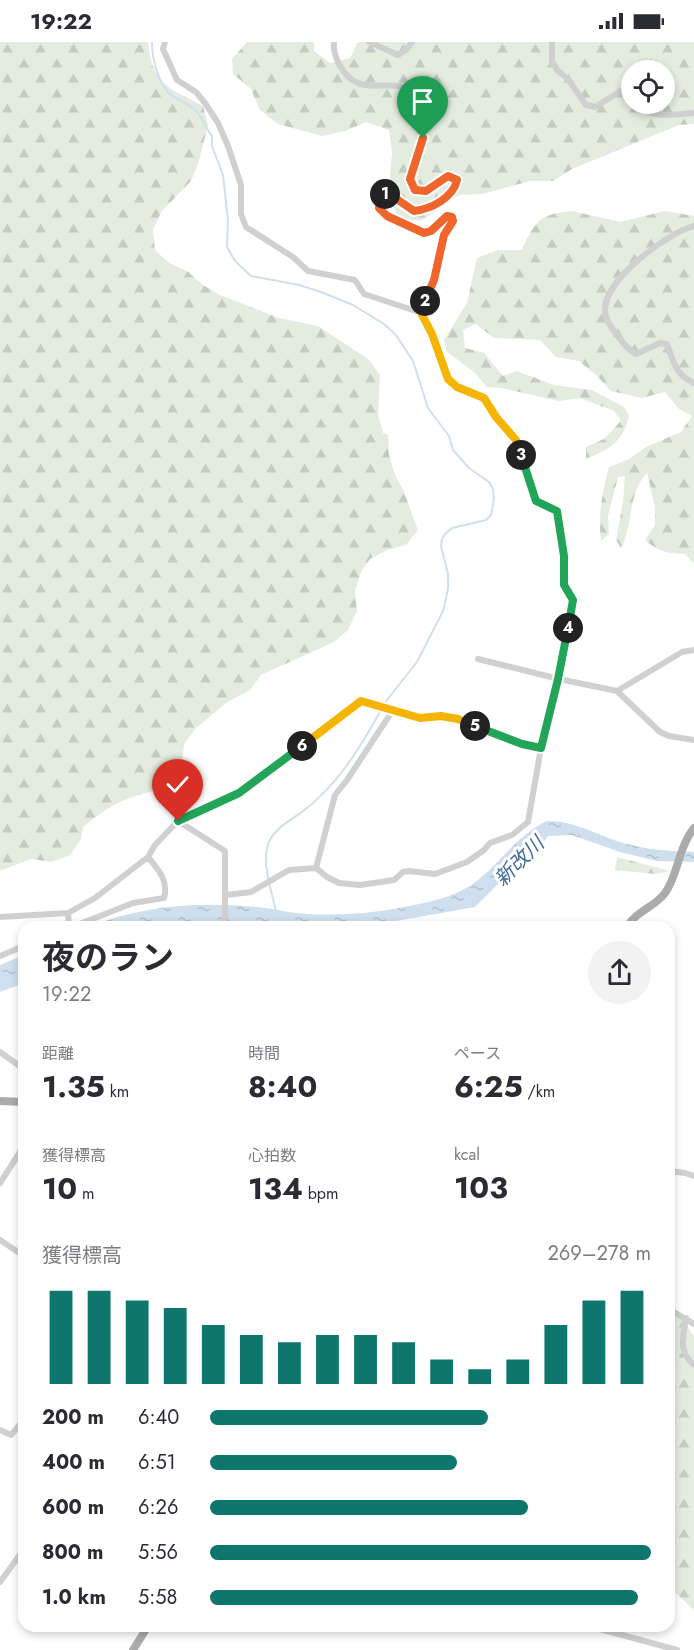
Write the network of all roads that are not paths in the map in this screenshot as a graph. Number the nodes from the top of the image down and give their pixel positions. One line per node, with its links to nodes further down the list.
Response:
1 (165, 42): 10 (street)
2 (334, 42): 10 (street)
3 (369, 42): 4 (street)
4 (412, 42)
5 (552, 42): 6 (street)
6 (621, 91)
7 (675, 113): 8 (street)
8 (694, 113)
9 (694, 226): 11 (street)
10 (422, 313): 14 (street)
11 (694, 383)
12 (694, 650): 15 (street)
13 (478, 659): 14 (street)
14 (558, 679): 15 (street); 18 (street)
15 (617, 691): 17 (street)
16 (393, 710): 18 (street); 19 (street); 22 (street)
17 (694, 740)
18 (541, 748): 22 (street)
19 (178, 821): 21 (street); 23 (street)
20 (694, 828): 29 (main road)
21 (148, 857): 24 (street); 27 (street)
22 (316, 868): 23 (street)
23 (226, 895): 28 (street)
24 (68, 913): 25 (street); 26 (street)
25 (0, 917)
26 (69, 921)
27 (86, 921)
28 (225, 921)
29 (631, 921)
30 (18, 948): 31 (street)
31 (0, 956)
32 (0, 1052): 33 (street)
33 (18, 1065)
34 (0, 1101): 35 (main road)
35 (18, 1102)
36 (18, 1155): 39 (street)
37 (675, 1172): 38 (street)
38 (694, 1176)
39 (0, 1184)
40 (0, 1240): 41 (street)
41 (18, 1252)
42 (675, 1312): 43 (street)
43 (686, 1318): 44 (street); 45 (street)
44 (694, 1323)
45 (694, 1365)
46 (18, 1427): 47 (street)
47 (0, 1430)
48 (18, 1557): 49 (street)
49 (0, 1582)
50 (144, 1632): 52 (main road)
51 (611, 1632): 53 (street)
52 (133, 1650)
53 (677, 1650)

